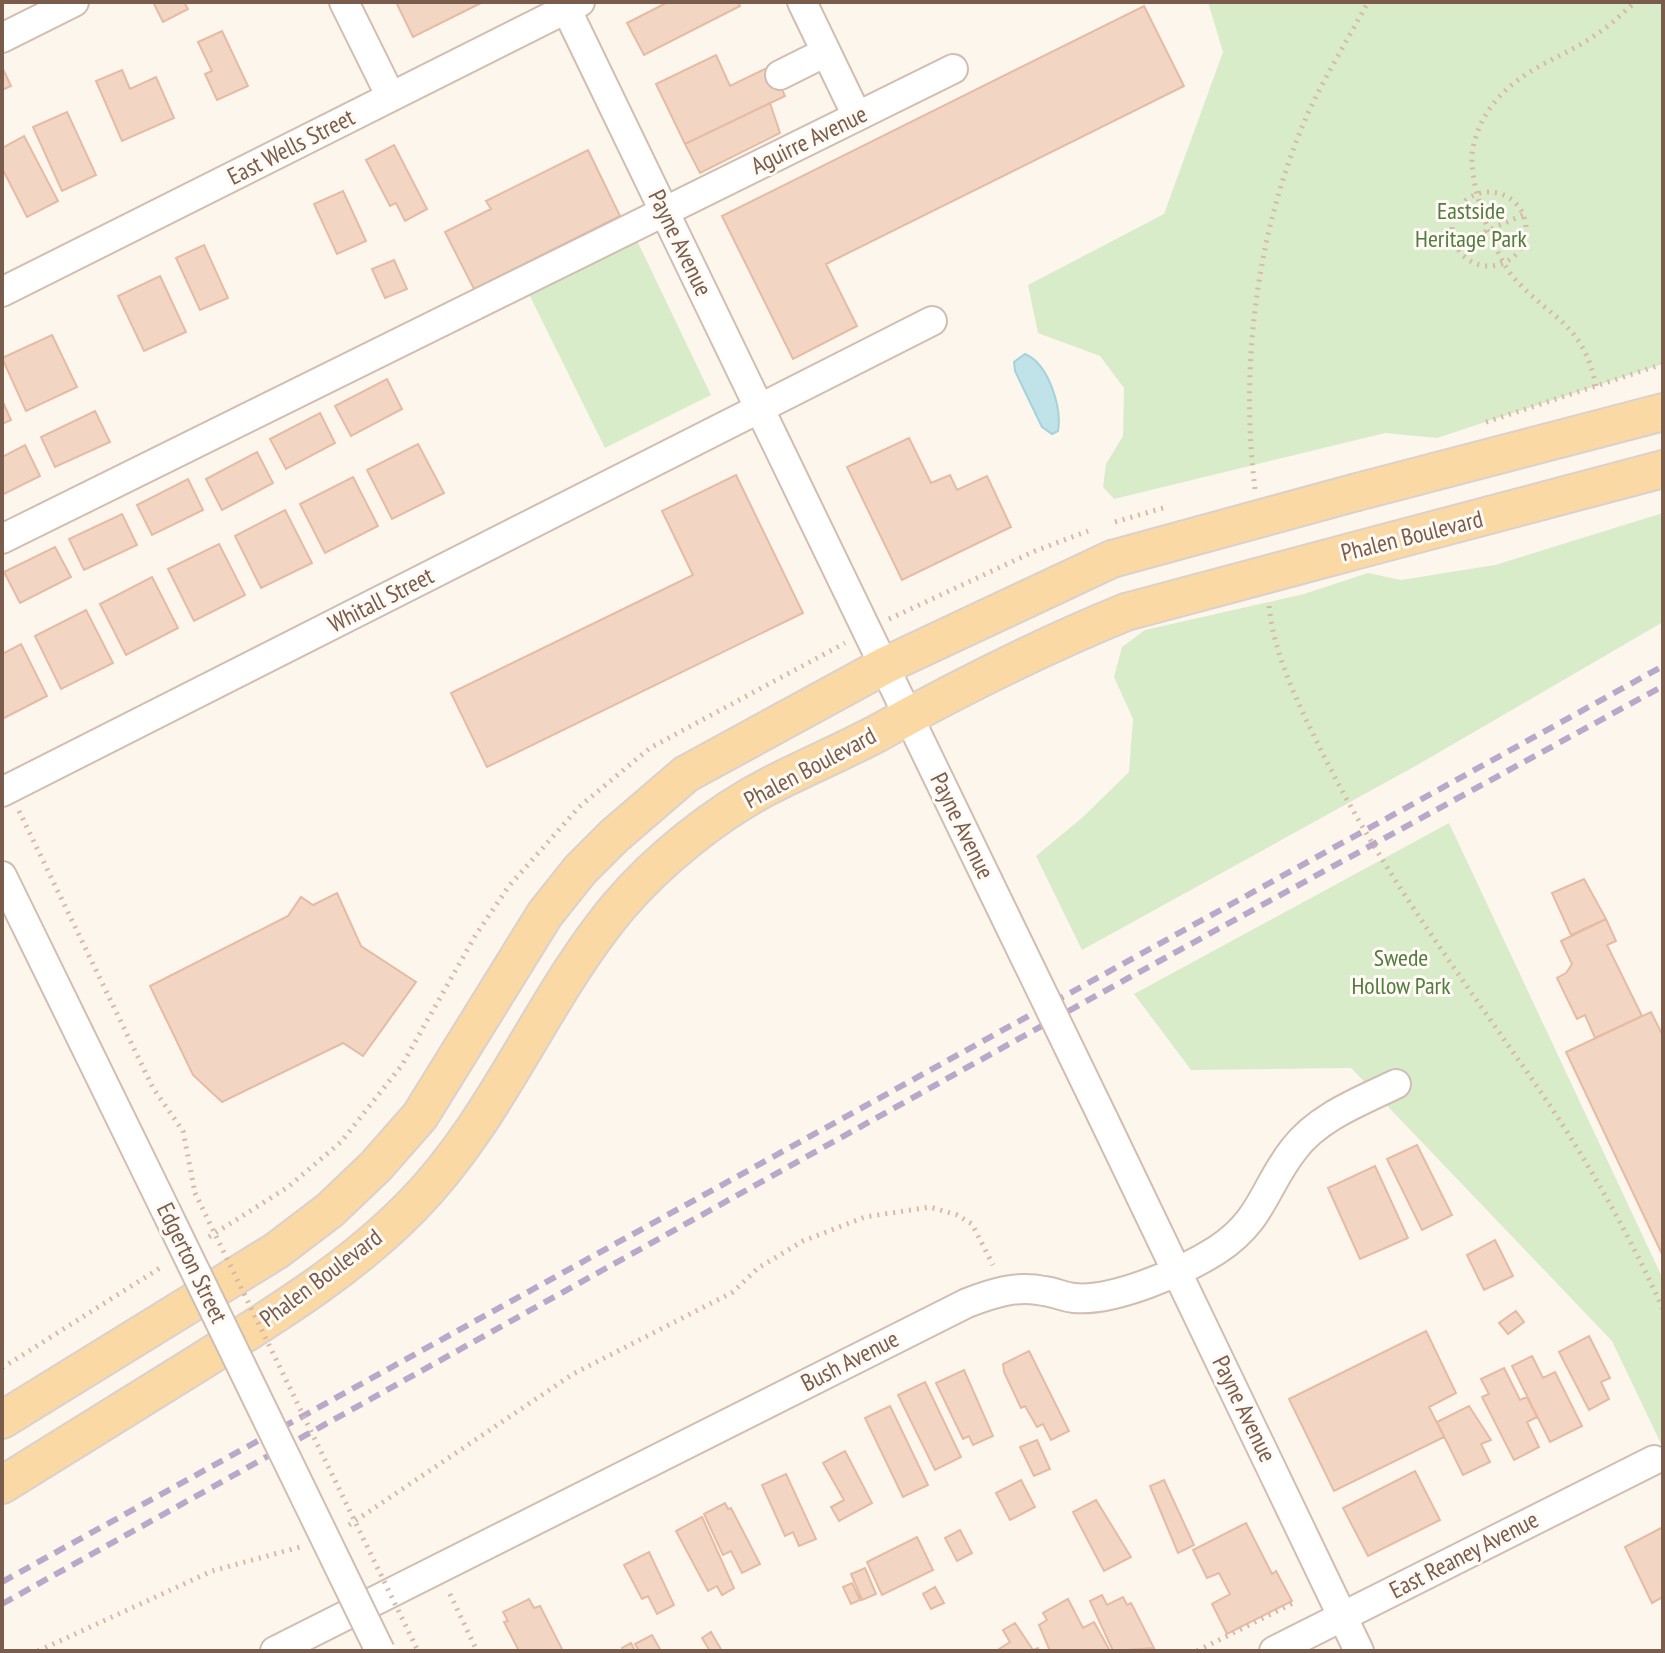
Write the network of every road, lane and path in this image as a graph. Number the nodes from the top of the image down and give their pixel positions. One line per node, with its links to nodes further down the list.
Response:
1 (74, 2): 7 (street)
2 (344, 2): 11 (street)
3 (802, 2): 8 (street)
4 (1368, 2): 25 (path)
5 (1635, 2): 16 (path)
6 (570, 4): 11 (street, East Wells Street); 13 (street, Payne Avenue)
7 (2, 38)
8 (826, 52): 10 (street); 12 (street)
9 (953, 69): 12 (street, Aguirre Avenue)
10 (780, 75)
11 (391, 97): 17 (street, East Wells Street)
12 (857, 116): 13 (street, Aguirre Avenue)
13 (663, 210): 21 (street, Payne Avenue); 26 (street, Aguirre Avenue)
14 (1523, 215): 15 (path); 15 (path); 16 (path)
15 (1455, 245): 16 (path)
16 (1505, 263): 20 (path)
17 (2, 292)
18 (932, 321): 21 (street, Whitall Street)
19 (1663, 364): 20 (path)
20 (1596, 386): 23 (path)
21 (759, 406): 28 (street, Payne Avenue); 30 (street, Whitall Street)
22 (1663, 412): 28 (main road, Phalen Boulevard, bridge)
23 (1483, 423)
24 (1663, 469): 29 (main road, Phalen Boulevard, bridge)
25 (1255, 496)
26 (2, 539)
27 (1268, 597): 35 (path)
28 (884, 666): 29 (street, Payne Avenue); 36 (main road, Phalen Boulevard)
29 (909, 715): 33 (street, Payne Avenue, bridge); 38 (main road, Phalen Boulevard)
30 (6, 791): 47 (path, bridge)
31 (2, 876): 46 (street, Edgerton Street, bridge)
32 (1396, 1084): 33 (street, Bush Avenue)
33 (1177, 1271): 34 (street, Bush Avenue); 43 (street, Payne Avenue)
34 (1004, 1291): 39 (path); 41 (street, Bush Avenue)
35 (1663, 1309)
36 (2, 1420)
37 (1654, 1460): 43 (street, East Reaney Avenue)
38 (2, 1485)
39 (337, 1531)
40 (310, 1544): 44 (path)
41 (437, 1568): 45 (street, Bush Avenue); 48 (path)
42 (1297, 1601): 49 (path)
43 (1343, 1616): 50 (street, East Reaney Avenue); 51 (street, Payne Avenue)
44 (38, 1651)
45 (275, 1651)
46 (380, 1651)
47 (418, 1651)
48 (477, 1651)
49 (1197, 1651)
50 (1274, 1651)
51 (1359, 1651)

